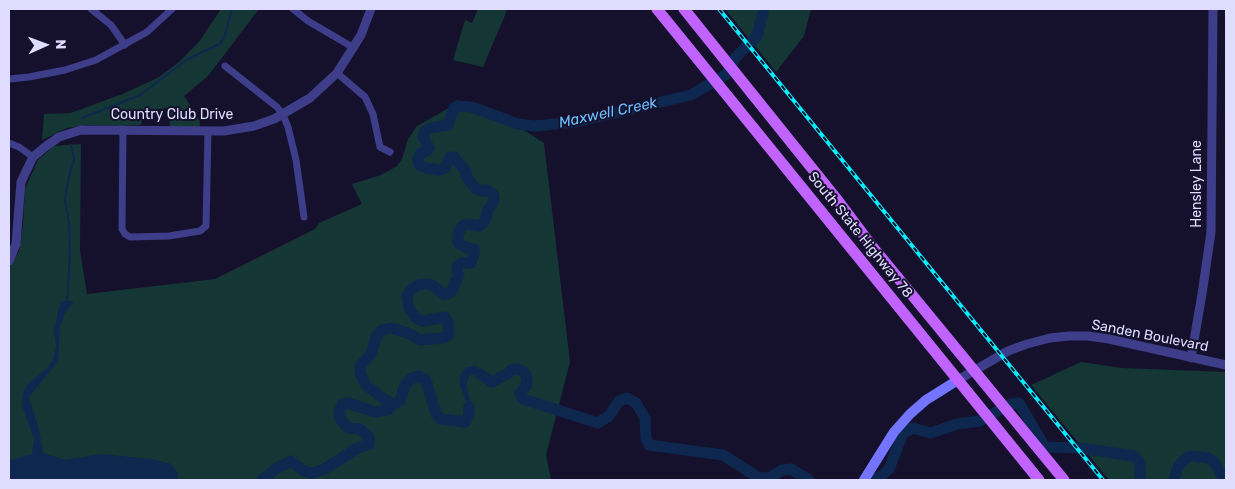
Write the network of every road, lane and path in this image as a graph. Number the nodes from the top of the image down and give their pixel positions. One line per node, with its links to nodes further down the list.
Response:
1 (91, 9): 8 (street)
2 (172, 9): 8 (street)
3 (293, 9): 9 (street)
4 (371, 9): 9 (street, Country Club Drive)
5 (657, 9): 26 (main road, South State Highway 78)
6 (684, 9): 25 (main road, South State Highway 78)
7 (1213, 9): 23 (street, Hensley Lane)
8 (125, 45): 12 (street)
9 (354, 48): 11 (street, Country Club Drive)
10 (226, 66): 13 (street)
11 (337, 72): 13 (street, Country Club Drive); 17 (street)
12 (9, 79)
13 (283, 115): 15 (street, Country Club Drive); 19 (street)
14 (123, 129): 15 (street, Country Club Drive); 15 (street); 18 (street, Country Club Drive)
15 (208, 131)
16 (9, 143): 18 (street)
17 (390, 152)
18 (33, 157): 21 (street, Country Club Drive)
19 (304, 218)
20 (9, 220): 21 (street)
21 (19, 220): 22 (street, Country Club Drive)
22 (9, 261)
23 (1191, 358): 24 (street, Sanden Boulevard); 25 (street, Sanden Boulevard)
24 (1226, 365)
25 (974, 370): 26 (street, Sanden Boulevard); 29 (main road, South State Highway 78)
26 (958, 380): 27 (main road, South State Highway 78); 28 (main road)
27 (1038, 479)
28 (864, 480)
29 (1063, 480)

